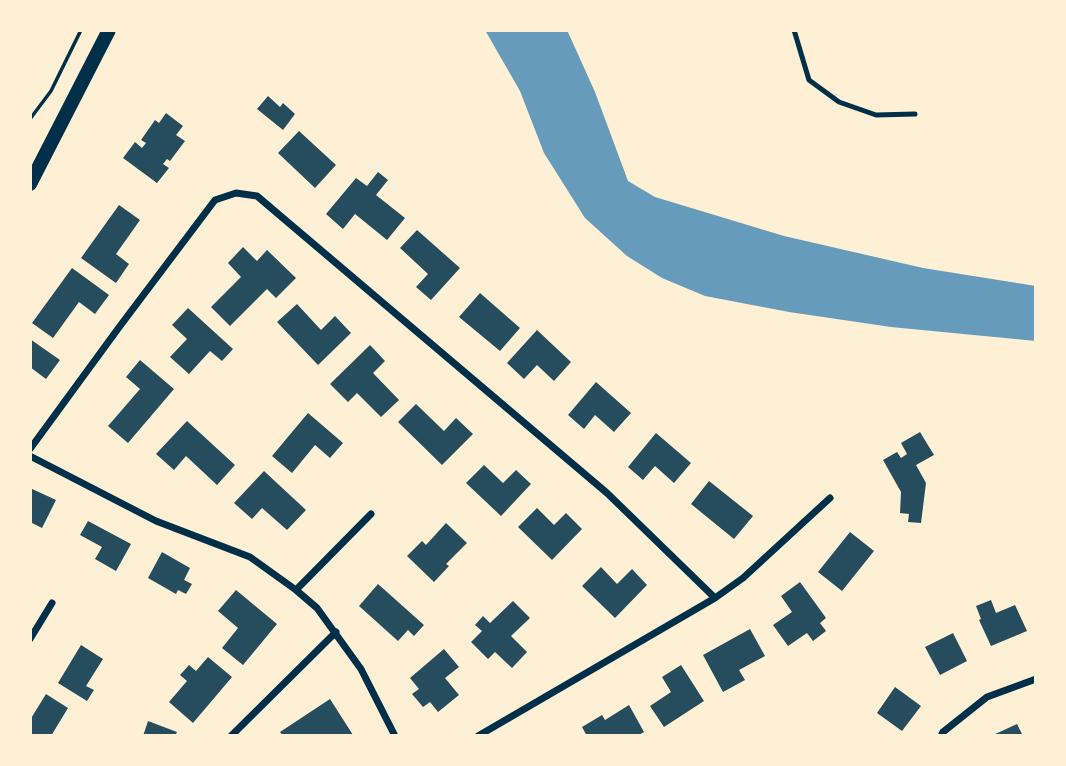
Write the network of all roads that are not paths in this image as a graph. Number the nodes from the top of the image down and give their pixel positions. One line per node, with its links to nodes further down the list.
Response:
1 (109, 30): 4 (main road)
2 (794, 30): 3 (lane)
3 (915, 114)
4 (30, 184)
5 (30, 449): 10 (street)
6 (30, 456): 9 (street)
7 (830, 498): 10 (street)
8 (371, 514): 9 (street)
9 (296, 590): 12 (street)
10 (715, 598): 17 (street)
11 (52, 603): 13 (street)
12 (336, 632): 15 (street); 16 (street)
13 (30, 639)
14 (1036, 680): 18 (street)
15 (231, 736)
16 (395, 736)
17 (478, 736)
18 (941, 736)

